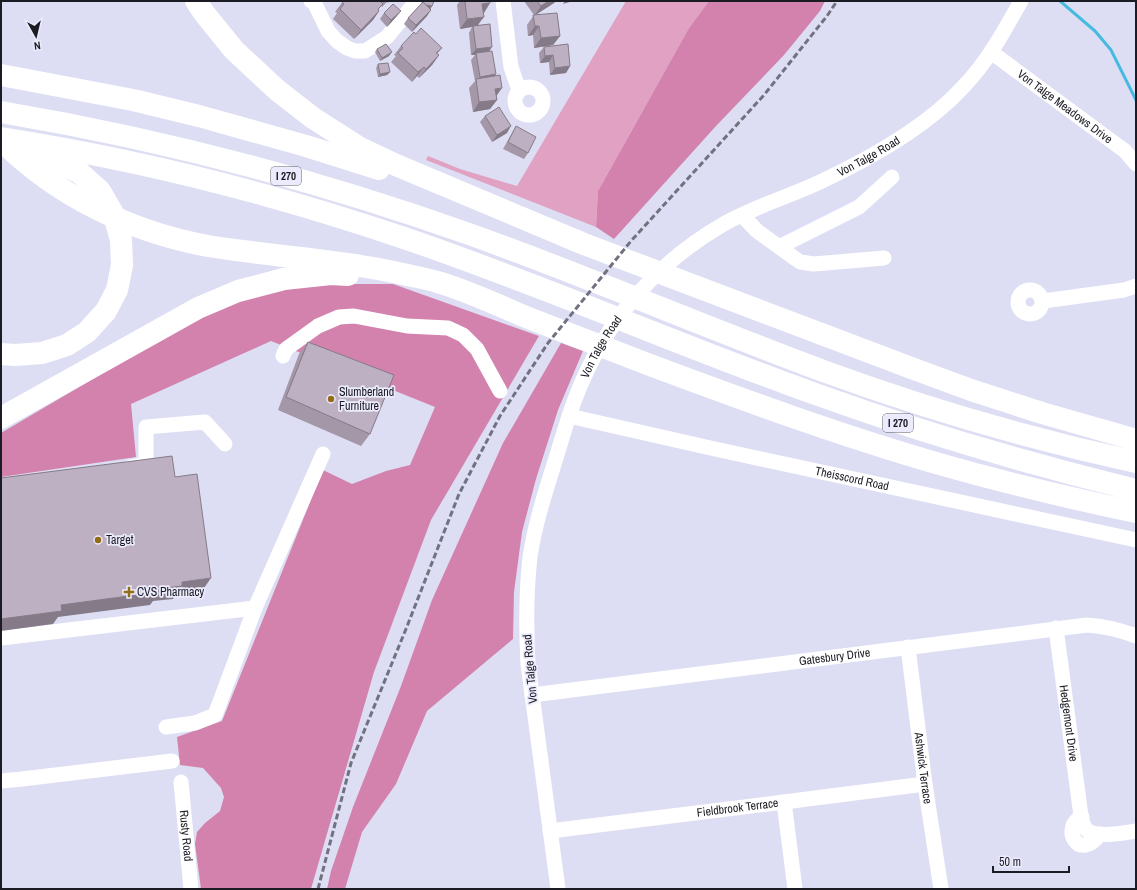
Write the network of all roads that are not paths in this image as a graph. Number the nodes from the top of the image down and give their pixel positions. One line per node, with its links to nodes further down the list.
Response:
1 (196, 1): 13 (highway)
2 (313, 1): 3 (street)
3 (415, 1)
4 (503, 1): 8 (street)
5 (1021, 1): 6 (street, Von Talge Road)
6 (991, 52): 11 (street, Von Talge Meadows Drive); 14 (street, Von Talge Road)
7 (1, 75): 13 (highway)
8 (519, 90)
9 (1, 112): 28 (highway, I 270)
10 (4, 139): 17 (highway); 20 (highway); 30 (highway, I 270)
11 (1136, 164)
12 (892, 177): 15 (street)
13 (448, 188): 25 (highway)
14 (742, 215): 15 (street); 23 (street, Von Talge Road)
15 (779, 247): 16 (street)
16 (884, 258)
17 (438, 282): 24 (highway); 31 (highway)
18 (1136, 286): 19 (street)
19 (1043, 301)
20 (1, 354)
21 (283, 356): 22 (street)
22 (500, 391)
23 (569, 416): 32 (street, Theisscord Road); 38 (street, Von Talge Road)
24 (1, 418)
25 (1136, 440)
26 (225, 444): 29 (street)
27 (323, 454): 33 (street)
28 (1136, 462)
29 (115, 469)
30 (1136, 490)
31 (1136, 512)
32 (1136, 540)
33 (255, 608): 36 (street); 39 (street)
34 (1056, 628): 35 (street, Gatesbury Drive); 37 (street, Gatesbury Drive); 46 (street, Hedgemont Drive)
35 (1136, 636)
36 (1, 638)
37 (908, 647): 38 (street, Gatesbury Drive); 43 (street, Ashwick Terrace)
38 (532, 695): 45 (street, Von Talge Road)
39 (166, 727)
40 (172, 760): 41 (street)
41 (1, 781)
42 (181, 782): 47 (street, Rusty Road)
43 (925, 784): 44 (street, Fieldbrook Terrace); 50 (street, Ashwick Terrace)
44 (784, 802): 45 (street, Fieldbrook Terrace); 49 (street)
45 (550, 831): 48 (street, Von Talge Road)
46 (1136, 831)
47 (191, 889)
48 (558, 889)
49 (795, 889)
50 (940, 889)

